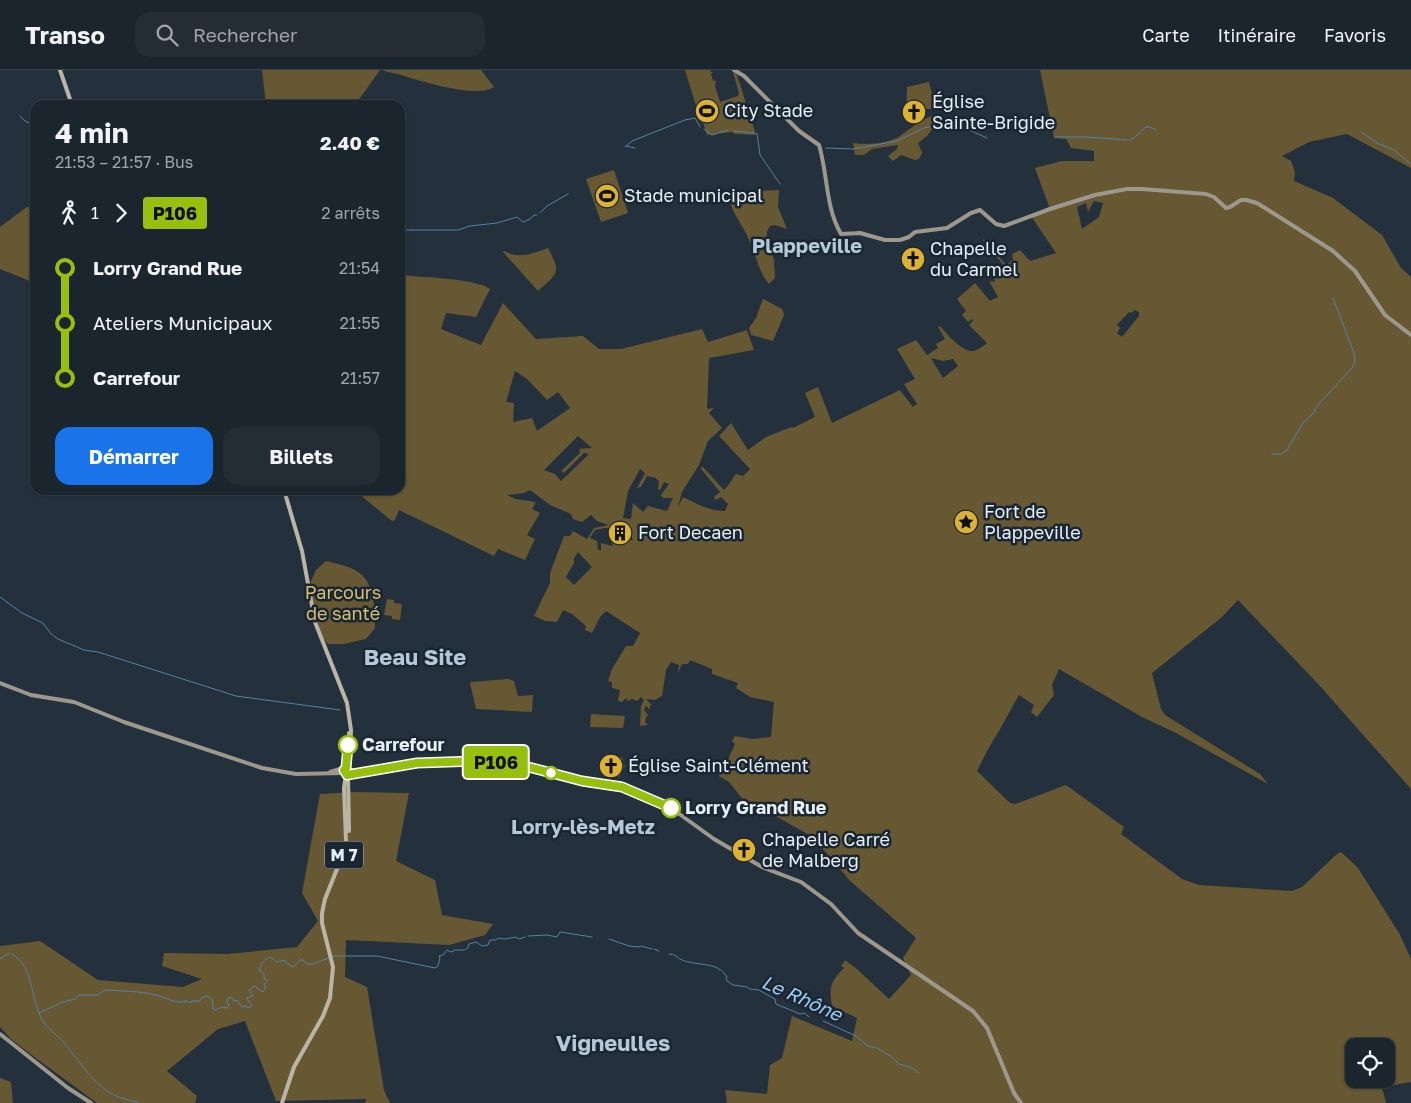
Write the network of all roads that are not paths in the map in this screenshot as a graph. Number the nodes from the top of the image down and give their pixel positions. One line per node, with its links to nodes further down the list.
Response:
1 (60, 70): 3 (main road)
2 (734, 70): 4 (street)
3 (70, 100)
4 (1411, 335)
5 (285, 495): 7 (main road, M 7)
6 (0, 683): 7 (street)
7 (347, 771): 8 (street); 8 (street); 11 (main road, M 7)
8 (367, 771): 12 (street)
9 (0, 1034): 10 (street)
10 (91, 1103)
11 (282, 1103)
12 (1021, 1103)

